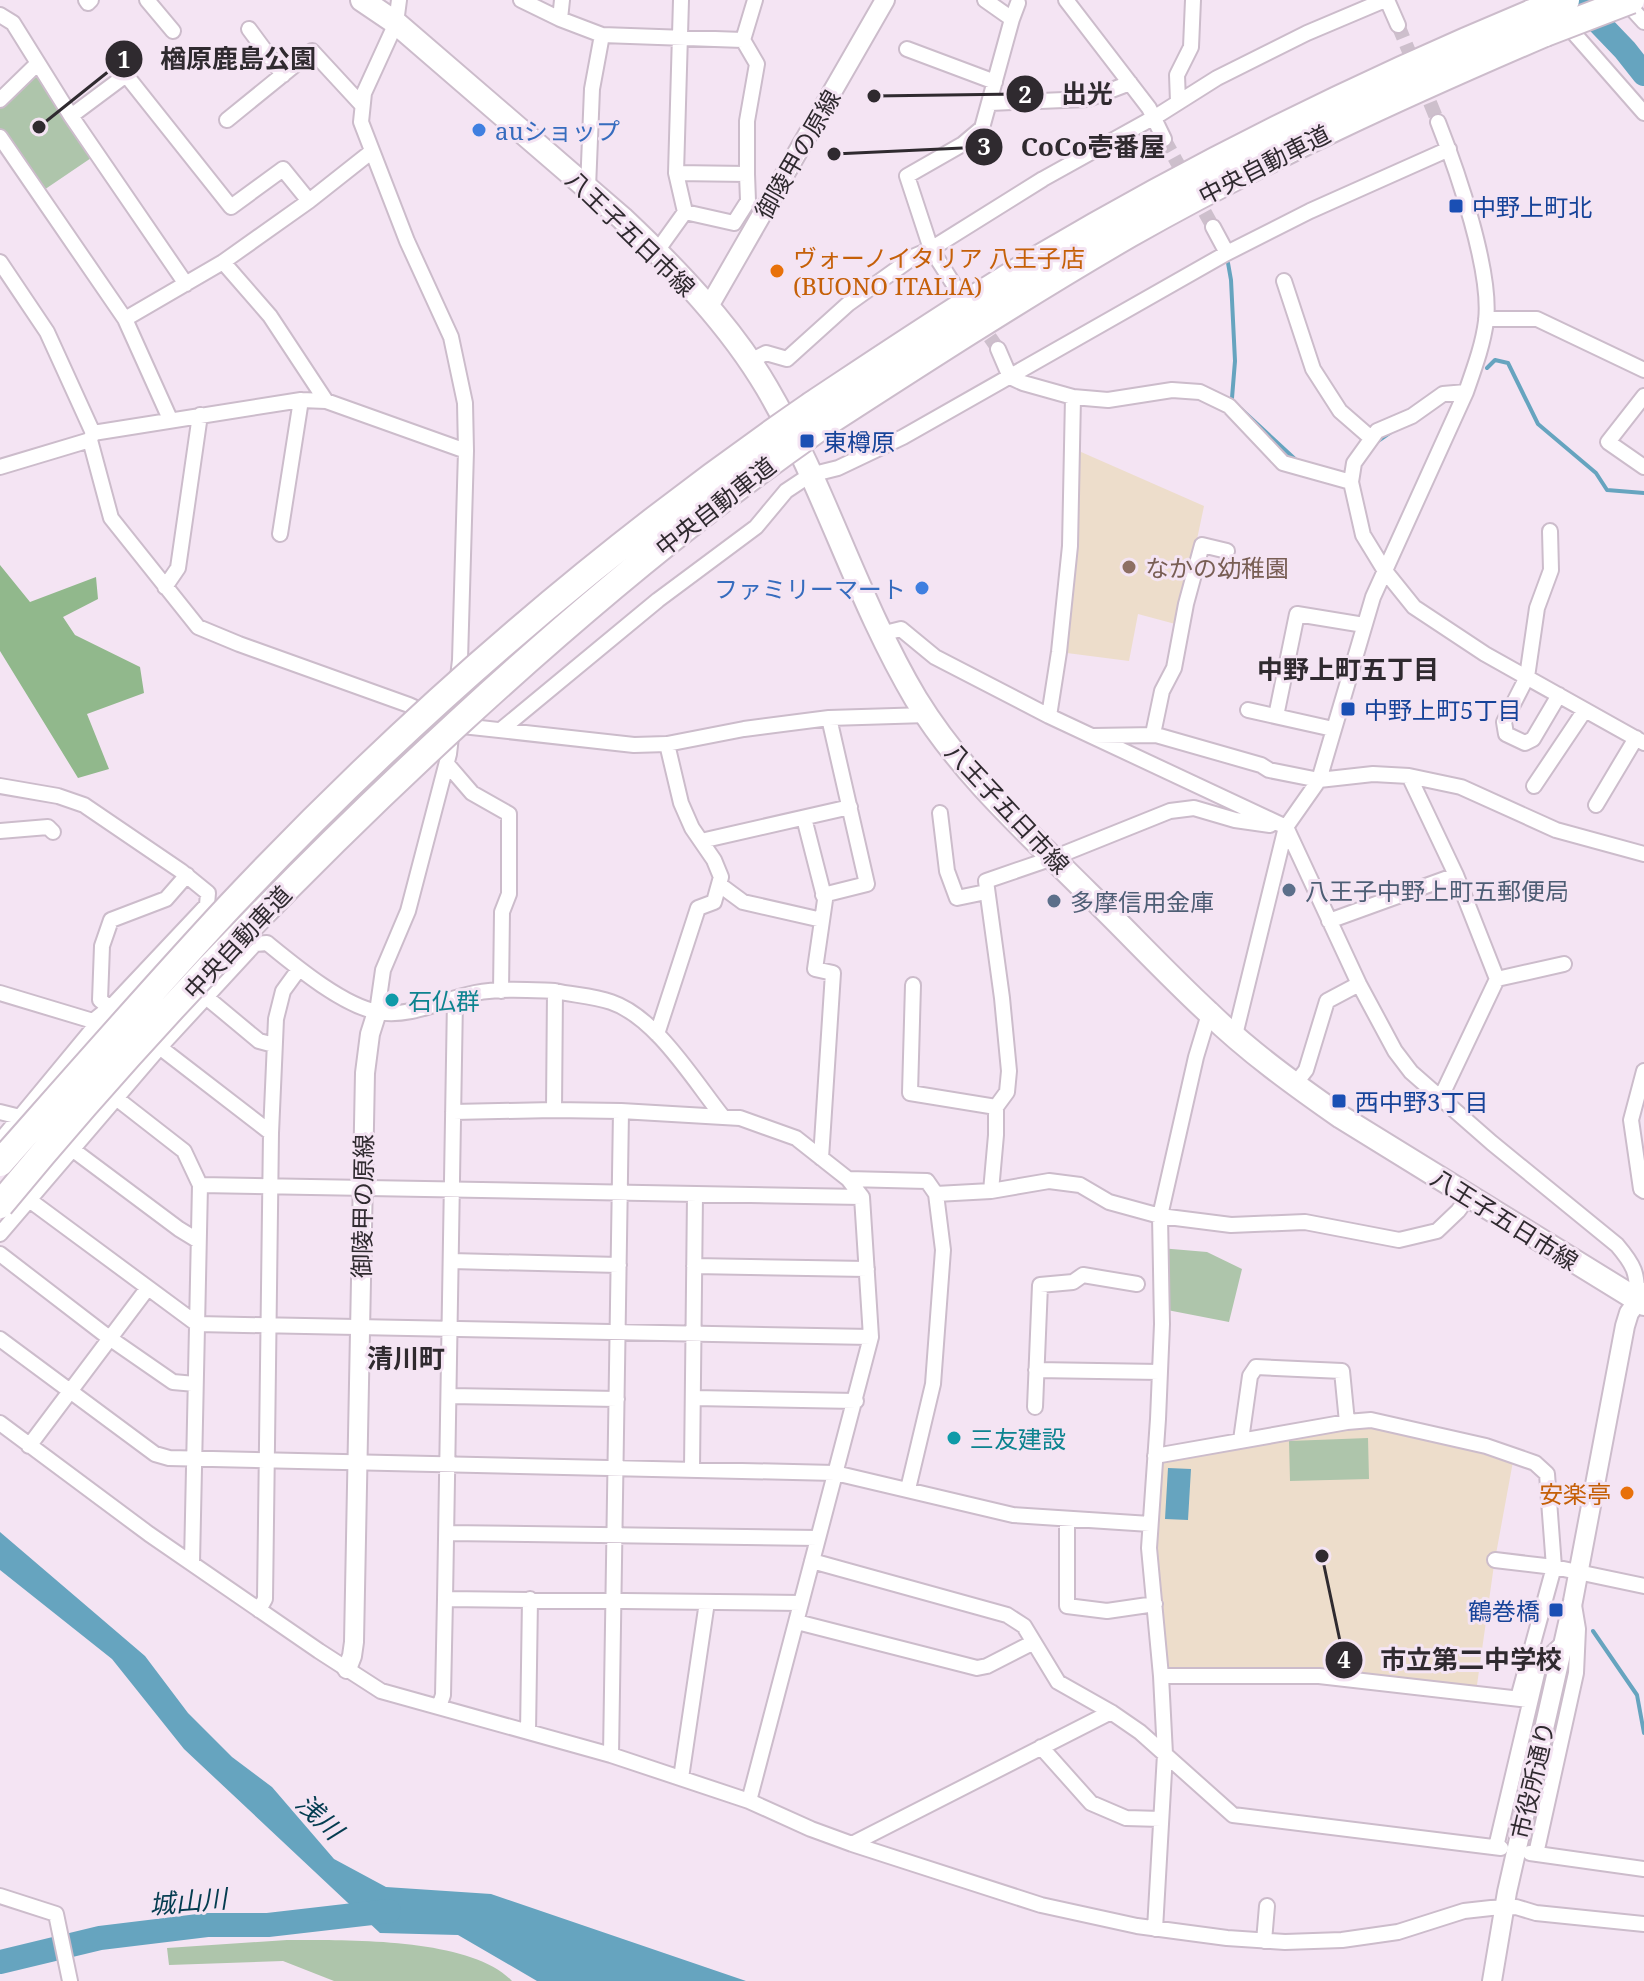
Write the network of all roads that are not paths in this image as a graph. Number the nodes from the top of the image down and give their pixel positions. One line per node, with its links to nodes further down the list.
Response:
1 (147, 0): 25 (street)
2 (399, 0): 22 (street)
3 (521, 0): 19 (street)
4 (562, 0): 19 (street)
5 (681, 0): 27 (street)
6 (755, 0): 28 (street)
7 (885, 0): 61 (street, 御陵甲の原線)
8 (985, 0): 20 (street)
9 (1066, 0): 33 (street)
10 (1193, 0): 35 (street)
11 (1386, 0): 23 (street); 35 (street)
12 (1566, 0): 18 (highway, 中央自動車道, bridge)
13 (1624, 0): 21 (street)
14 (1631, 0): 18 (highway, 中央自動車道, bridge)
15 (364, 1): 22 (main road, 八王子五日市線)
16 (1018, 3): 20 (street)
17 (0, 15): 30 (street)
18 (1540, 15): 38 (street); 74 (highway, 中央自動車道)
19 (560, 19): 26 (street)
20 (1012, 19): 32 (street)
21 (1644, 22)
22 (396, 23): 37 (street); 49 (main road, 八王子五日市線)
23 (1398, 25)
24 (249, 29): 31 (street)
25 (173, 31)
26 (602, 35): 27 (street); 49 (street)
27 (680, 38): 28 (street); 47 (street)
28 (743, 40): 48 (street)
29 (907, 49): 32 (street)
30 (37, 64): 34 (street); 39 (street)
31 (283, 75): 37 (street); 41 (street)
32 (995, 82): 36 (street)
33 (1130, 83): 36 (street); 40 (street)
34 (0, 100)
35 (1178, 102): 40 (street)
36 (990, 103): 53 (street)
37 (361, 104): 46 (street, 御陵甲の原線)
38 (1644, 113)
39 (71, 116): 50 (street); 59 (street)
40 (1154, 118): 44 (street); 53 (street)
41 (227, 120)
42 (1438, 122): 45 (street)
43 (0, 137): 62 (street)
44 (1164, 139)
45 (1449, 149): 55 (street); 63 (street)
46 (371, 152): 50 (street); 78 (street, 御陵甲の原線)
47 (676, 173): 48 (street); 51 (street)
48 (747, 174): 51 (street)
49 (588, 188): 54 (main road, 八王子五日市線)
50 (309, 201): 57 (street)
51 (685, 212): 54 (street)
52 (1213, 227): 55 (street)
53 (931, 249): 60 (street); 65 (street)
54 (657, 251): 61 (main road, 八王子五日市線)
55 (1227, 253): 67 (street)
56 (0, 262): 76 (street)
57 (223, 262): 59 (street); 72 (street)
58 (1284, 281): 77 (street)
59 (186, 284): 62 (street)
60 (956, 288)
61 (708, 308): 65 (main road, 八王子五日市線)
62 (125, 319): 75 (street)
63 (1486, 319): 66 (street); 68 (street)
64 (998, 349): 67 (street)
65 (750, 361): 81 (main road, 八王子五日市線)
66 (1644, 370)
67 (1010, 377): 70 (street); 81 (street)
68 (1466, 392): 77 (street); 86 (street)
69 (1644, 396): 79 (street)
70 (1073, 397): 82 (street); 95 (street)
71 (301, 400): 72 (street); 73 (street); 84 (street)
72 (326, 401): 78 (street)
73 (200, 415): 75 (street); 87 (street)
74 (816, 416): 161 (highway, 中央自動車道, bridge); 175 (highway, 中央自動車道, bridge)
75 (170, 419): 76 (street)
76 (91, 436): 80 (street); 87 (street)
77 (1371, 438): 82 (street)
78 (466, 451): 98 (street, 御陵甲の原線)
79 (1644, 467)
80 (0, 468)
81 (810, 475): 89 (main road, 八王子五日市線); 99 (street)
82 (1351, 482): 86 (street)
83 (1550, 531): 90 (street)
84 (280, 534)
85 (1227, 551): 101 (street)
86 (1385, 571): 88 (street); 90 (street)
87 (165, 587): 98 (street)
88 (1364, 625): 96 (street); 100 (street)
89 (881, 634): 94 (main road, 八王子五日市線); 95 (street)
90 (1527, 677): 91 (street); 91 (street)
91 (1559, 695): 93 (street)
92 (1248, 710): 96 (street)
93 (1585, 710): 103 (street); 109 (street)
94 (927, 715): 97 (street); 119 (main road, 八王子五日市線)
95 (1049, 716): 102 (street)
96 (1276, 716): 100 (street)
97 (829, 718): 104 (street); 111 (street)
98 (453, 725): 99 (street); 105 (street, 御陵甲の原線)
99 (502, 729): 104 (street)
100 (1333, 729): 107 (street)
101 (1153, 734): 102 (street); 107 (street)
102 (1091, 736): 114 (street)
103 (1640, 741): 110 (street)
104 (667, 744): 117 (street)
105 (448, 759): 134 (street); 140 (street, 御陵甲の原線)
106 (1409, 776): 107 (street); 118 (street); 121 (street)
107 (1319, 780): 114 (street)
108 (0, 786): 120 (street)
109 (1534, 786)
110 (1596, 805)
111 (850, 807): 113 (street); 124 (street)
112 (940, 813): 123 (street)
113 (804, 818): 117 (street); 124 (street)
114 (1286, 827): 119 (street); 127 (street); 143 (street)
115 (0, 831): 116 (street)
116 (53, 832)
117 (701, 841): 122 (street)
118 (1644, 854)
119 (1053, 858): 123 (street); 141 (main road, 八王子五日市線)
120 (187, 875): 125 (street); 139 (street)
121 (1456, 875): 127 (street); 131 (street)
122 (720, 885): 126 (street); 142 (street)
123 (986, 892): 150 (street)
124 (823, 895): 126 (street)
125 (207, 905): 128 (street); 139 (street)
126 (822, 920): 160 (street)
127 (1329, 921): 132 (street)
128 (255, 944): 130 (street); 137 (street)
129 (1564, 964): 131 (street)
130 (299, 969): 140 (street); 144 (street)
131 (1497, 979): 149 (street)
132 (1359, 984): 147 (street); 149 (street)
133 (913, 985): 150 (street)
134 (501, 991): 135 (street); 138 (street)
135 (555, 991): 142 (street); 151 (street)
136 (0, 993): 139 (street)
137 (206, 997): 144 (street); 145 (street)
138 (455, 1000): 140 (street); 154 (street)
139 (110, 1008): 145 (street); 155 (street)
140 (377, 1012): 165 (street, 御陵甲の原線)
141 (1209, 1014): 143 (main road, 八王子五日市線); 176 (street)
142 (657, 1034): 156 (street)
143 (1235, 1035): 147 (main road, 八王子五日市線)
144 (274, 1045): 157 (street)
145 (160, 1047): 148 (street); 157 (street)
146 (1644, 1071): 168 (street)
147 (1295, 1084): 172 (main road, 八王子五日市線)
148 (116, 1098): 159 (street); 163 (street)
149 (1440, 1099): 186 (street)
150 (996, 1107): 167 (street)
151 (554, 1110): 152 (street); 154 (street)
152 (621, 1111): 156 (street); 169 (street)
153 (0, 1112): 155 (street)
154 (453, 1112): 166 (street)
155 (20, 1117): 158 (street)
156 (723, 1117): 160 (street)
157 (271, 1133): 164 (street)
158 (0, 1141)
159 (72, 1149): 174 (street); 178 (street)
160 (821, 1158): 162 (street)
161 (0, 1163)
162 (848, 1179): 170 (street); 173 (street)
163 (200, 1185): 164 (street); 178 (street)
164 (271, 1187): 165 (street); 188 (street)
165 (362, 1188): 166 (street); 189 (street, 御陵甲の原線)
166 (451, 1191): 169 (street); 180 (street)
167 (991, 1191): 170 (street); 176 (street)
168 (1644, 1191)
169 (620, 1193): 171 (street); 181 (street)
170 (936, 1194): 217 (street)
171 (695, 1195): 173 (street); 182 (street)
172 (1469, 1196): 176 (street); 186 (main road, 八王子五日市線)
173 (862, 1197): 183 (street)
174 (28, 1199): 177 (street); 185 (street)
175 (0, 1205)
176 (1160, 1216): 197 (street)
177 (0, 1234)
178 (197, 1240): 187 (street)
179 (0, 1254): 193 (street)
180 (451, 1261): 181 (street); 190 (street)
181 (619, 1265): 191 (street)
182 (694, 1266): 183 (street); 192 (street)
183 (867, 1269): 194 (street)
184 (1137, 1284): 196 (street)
185 (147, 1289): 187 (street); 193 (street)
186 (1642, 1299): 227 (street, 市役所通り)
187 (197, 1324): 188 (street); 198 (street)
188 (270, 1326): 189 (street); 211 (street)
189 (360, 1328): 190 (street); 212 (street, 御陵甲の原線)
190 (450, 1330): 191 (street); 200 (street)
191 (618, 1333): 192 (street); 202 (street)
192 (693, 1334): 194 (street); 201 (street)
193 (108, 1337): 198 (street); 199 (street)
194 (871, 1337): 203 (street)
195 (0, 1339): 199 (street)
196 (1036, 1370): 197 (street); 204 (street)
197 (1160, 1372): 209 (street)
198 (195, 1384): 210 (street)
199 (69, 1390): 208 (street); 210 (street)
200 (449, 1396): 202 (street); 213 (street)
201 (693, 1398): 203 (street); 215 (street)
202 (617, 1399): 214 (street)
203 (856, 1401): 216 (street)
204 (1035, 1407)
205 (1347, 1422): 207 (street); 207 (street); 226 (street)
206 (0, 1423): 208 (street)
207 (1241, 1440): 209 (street)
208 (29, 1446): 225 (street)
209 (1155, 1456): 219 (street)
210 (195, 1459): 211 (street); 225 (street)
211 (269, 1461): 212 (street); 236 (street)
212 (358, 1462): 213 (street); 240 (street, 御陵甲の原線)
213 (448, 1464): 214 (street); 220 (street)
214 (616, 1468): 215 (street); 221 (street)
215 (692, 1469): 216 (street)
216 (835, 1473): 217 (street); 222 (street)
217 (908, 1489): 218 (street)
218 (1067, 1520): 219 (street); 235 (street)
219 (1150, 1524): 235 (street)
220 (446, 1533): 221 (street); 229 (street)
221 (615, 1535): 222 (street); 231 (street)
222 (818, 1538): 224 (street)
223 (1495, 1560): 226 (street)
224 (812, 1561): 234 (street); 238 (street)
225 (192, 1563): 236 (street)
226 (1554, 1567): 227 (street); 242 (street)
227 (1577, 1573): 228 (street); 232 (street, 市役所通り)
228 (1644, 1586)
229 (445, 1599): 230 (street); 243 (street)
230 (530, 1599): 231 (street); 245 (street)
231 (614, 1600): 233 (street); 248 (street)
232 (1573, 1601): 239 (street, 市役所通り); 253 (street)
233 (707, 1602): 234 (street); 249 (street)
234 (801, 1603): 237 (street)
235 (1155, 1604): 241 (street)
236 (259, 1610): 240 (street)
237 (797, 1622): 238 (street); 250 (street)
238 (1032, 1643): 244 (street)
239 (1563, 1643): 242 (street); 256 (street, 市役所通り)
240 (347, 1669): 243 (street)
241 (1161, 1676): 242 (street); 247 (street)
242 (1524, 1699): 247 (street)
243 (439, 1707): 245 (street)
244 (1111, 1712): 246 (street); 247 (street)
245 (528, 1732): 248 (street)
246 (1041, 1747): 251 (street); 252 (street)
247 (1165, 1754): 251 (street)
248 (611, 1755): 249 (street)
249 (681, 1778): 250 (street)
250 (749, 1801): 252 (street)
251 (1161, 1819): 258 (street)
252 (852, 1844): 258 (street)
253 (1644, 1869)
254 (0, 1896): 260 (street)
255 (1267, 1906): 259 (street)
256 (1503, 1911): 257 (street); 259 (street); 261 (street, 市役所通り)
257 (1644, 1924)
258 (1155, 1929): 259 (street)
259 (1264, 1941)
260 (68, 1974)
261 (1492, 1981)

